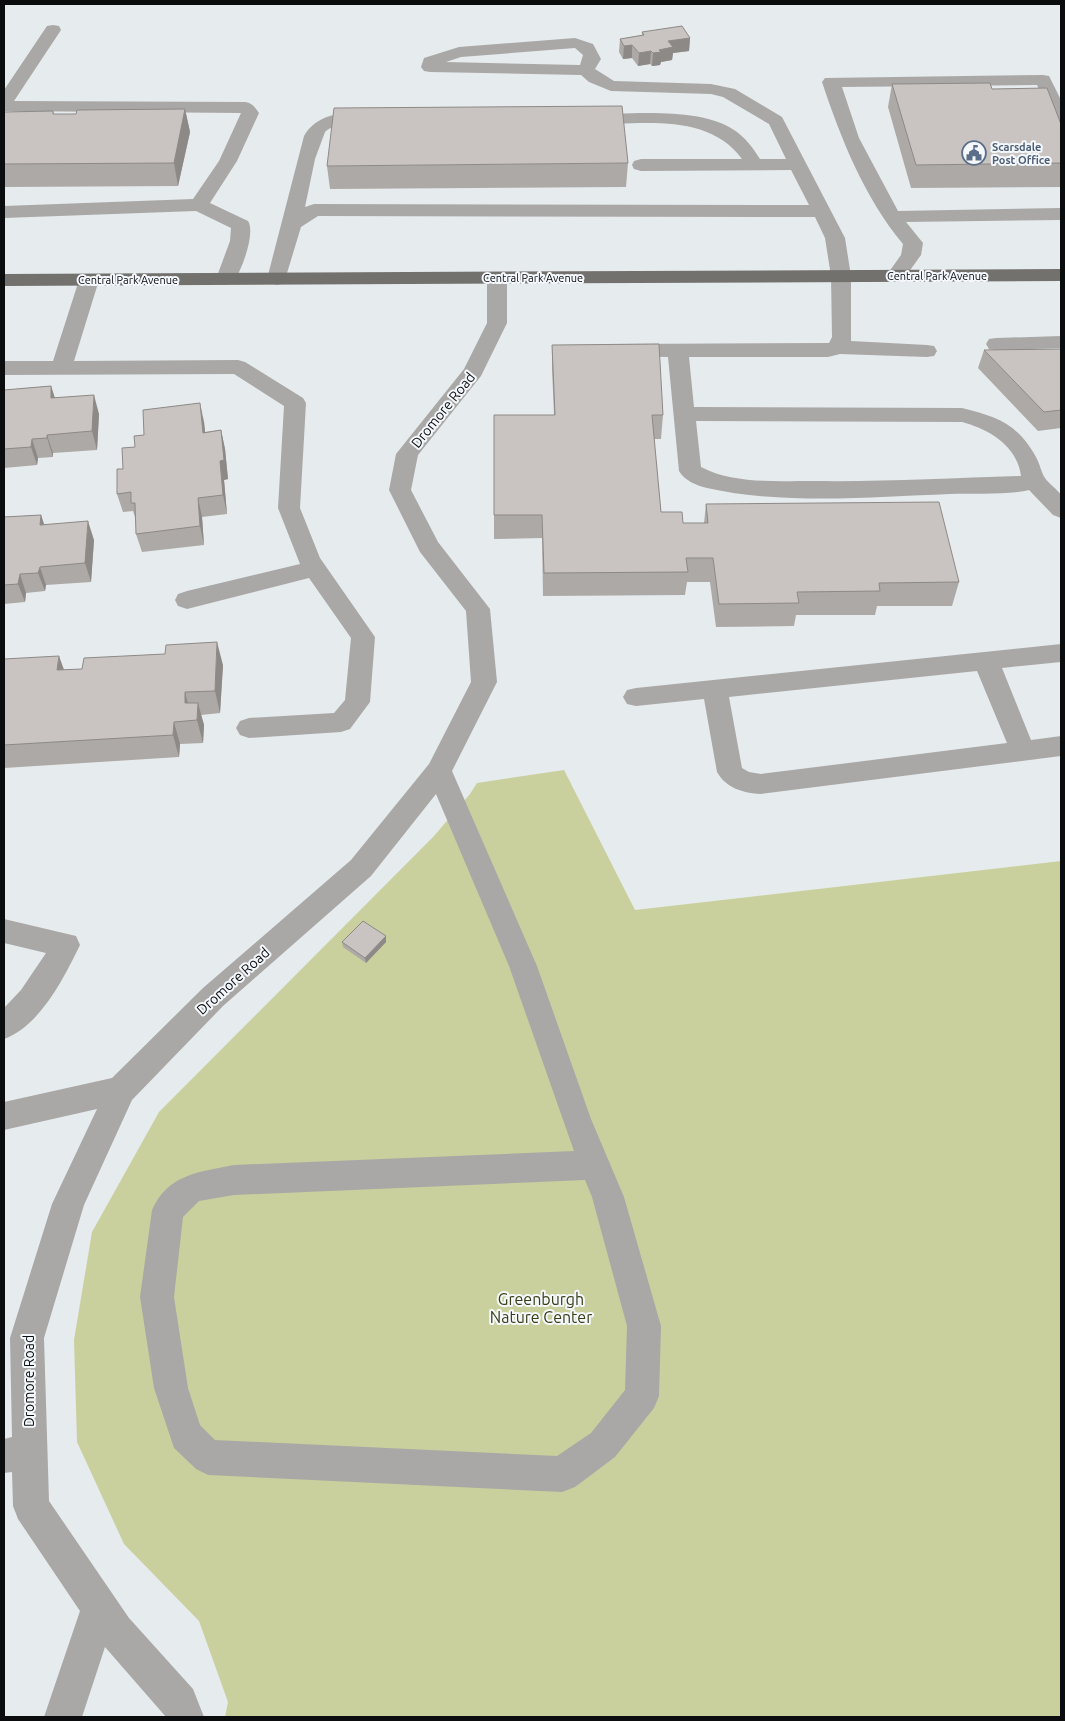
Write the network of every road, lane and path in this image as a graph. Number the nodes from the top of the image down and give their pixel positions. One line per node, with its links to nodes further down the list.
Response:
1 (53, 30): 3 (street)
2 (586, 70): 2 (street); 8 (street)
3 (4, 105): 10 (street)
4 (1061, 119): 14 (street)
5 (392, 120): 15 (street)
6 (567, 120): 7 (street)
7 (754, 164): 8 (street); 9 (street)
8 (798, 164): 11 (street)
9 (641, 165)
10 (199, 206): 12 (street); 20 (street)
11 (821, 211): 15 (street); 17 (street)
12 (4, 212)
13 (1061, 214): 14 (street)
14 (891, 217): 18 (street)
15 (292, 224): 21 (street)
16 (1061, 275): 18 (main road, Central Park Avenue)
17 (841, 276): 18 (main road, Central Park Avenue); 19 (main road, Central Park Avenue); 26 (street)
18 (896, 276)
19 (497, 278): 21 (main road, Central Park Avenue); 44 (street, Dromore Road)
20 (226, 279): 21 (main road, Central Park Avenue); 23 (main road, Central Park Avenue)
21 (277, 279)
22 (4, 280): 23 (main road, Central Park Avenue)
23 (89, 280): 31 (street)
24 (1061, 342): 25 (street)
25 (996, 344)
26 (838, 347): 28 (street); 29 (street)
27 (601, 349): 28 (street)
28 (678, 350): 32 (street)
29 (927, 351)
30 (4, 368): 31 (street)
31 (61, 368): 35 (street)
32 (684, 414): 33 (street); 33 (street)
33 (1033, 480): 34 (street)
34 (1061, 510)
35 (314, 569): 36 (street); 41 (street)
36 (187, 600)
37 (1061, 653): 38 (street)
38 (986, 661): 39 (street); 43 (street)
39 (715, 689): 40 (street); 43 (street)
40 (636, 697)
41 (249, 728)
42 (1061, 746): 43 (street)
43 (1023, 751)
44 (438, 771): 47 (street, Dromore Road); 49 (street)
45 (4, 931): 46 (street)
46 (4, 1026)
47 (121, 1090): 48 (street); 50 (street, Dromore Road)
48 (4, 1116)
49 (594, 1165): 49 (street)
50 (17, 1453): 51 (street, Dromore Road)
51 (100, 1607): 52 (street); 53 (street, Dromore Road)
52 (62, 1717)
53 (185, 1717)

